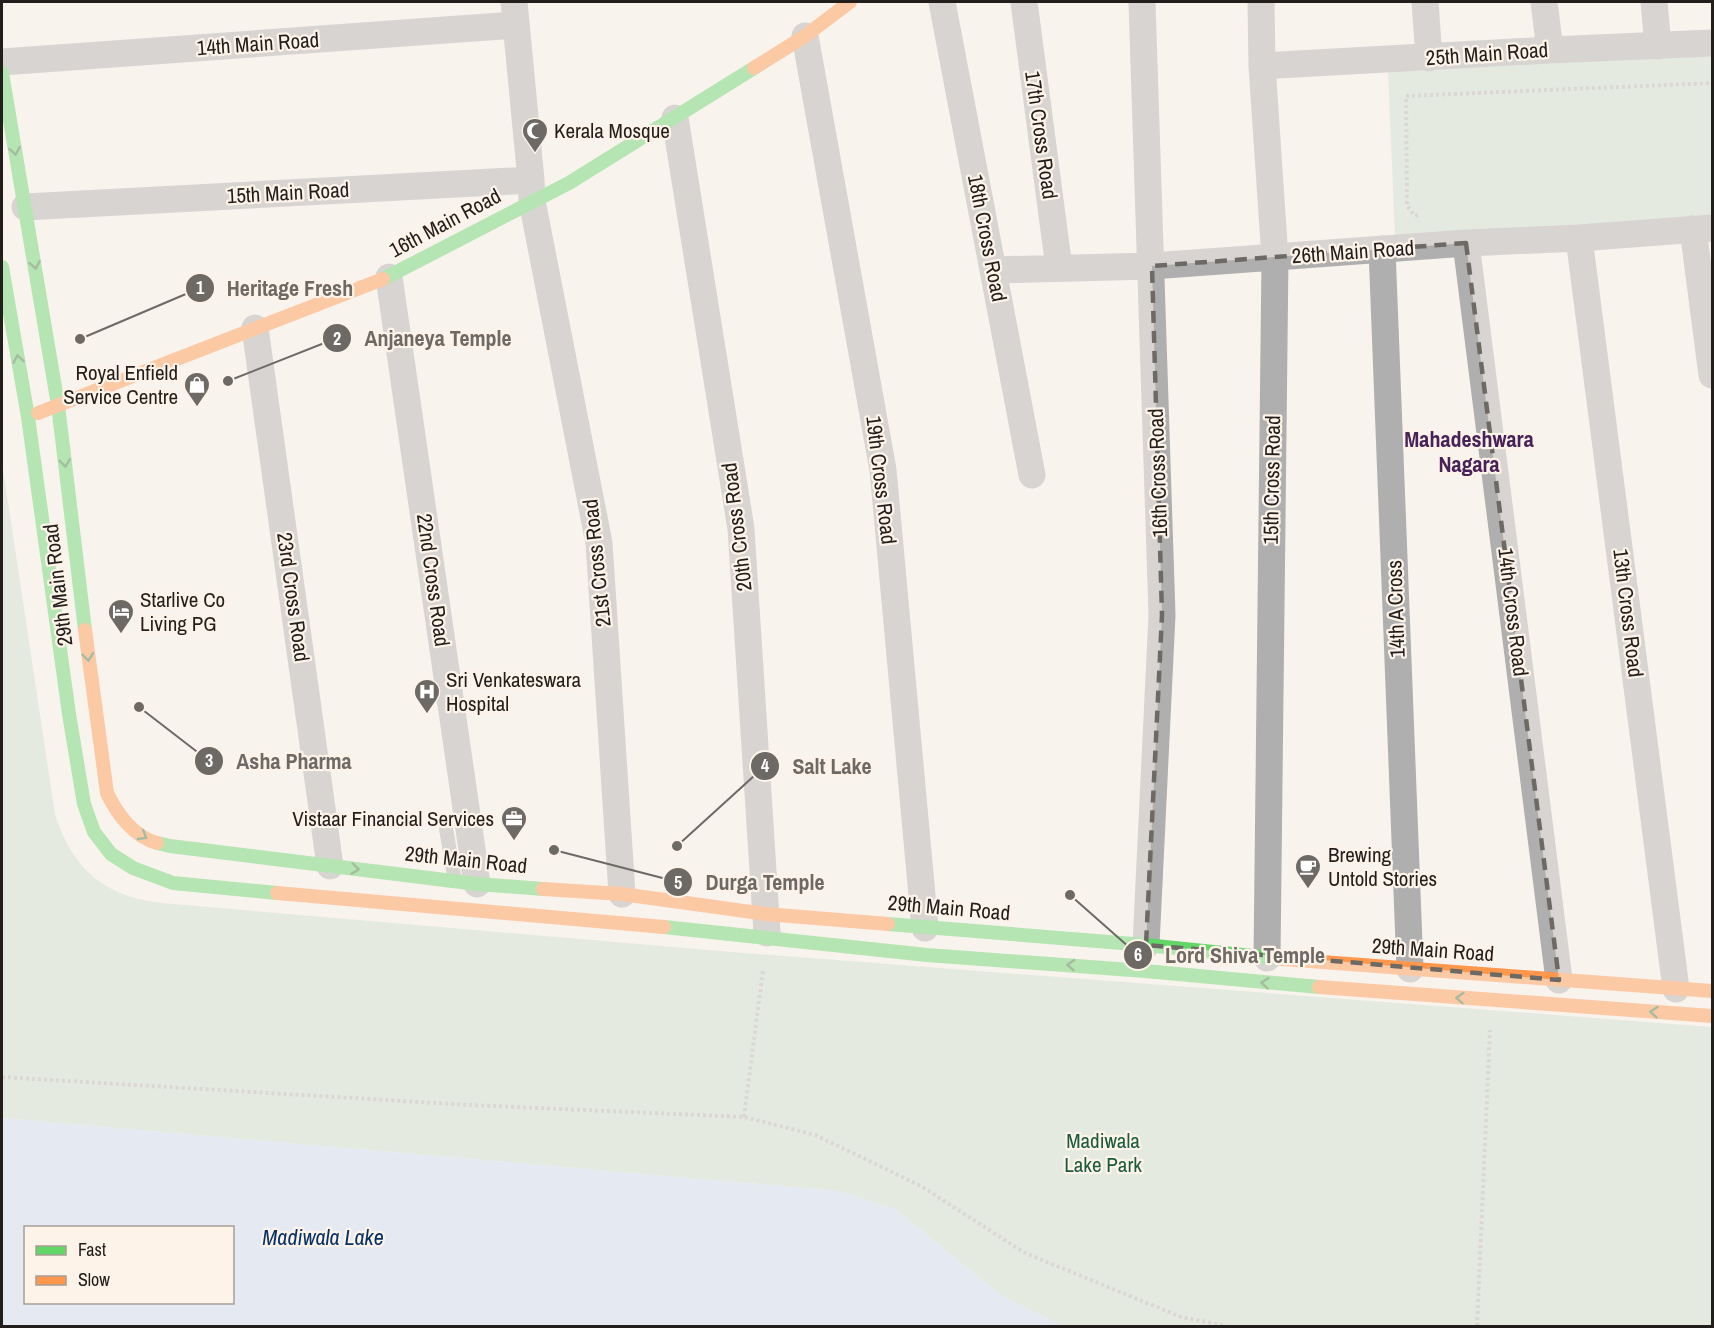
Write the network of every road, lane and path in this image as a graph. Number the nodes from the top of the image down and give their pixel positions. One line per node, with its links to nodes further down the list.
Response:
1 (850, 2): 10 (main road, 16th Main Road)
2 (942, 2): 31 (street, 18th Cross Road)
3 (1024, 2): 30 (street, 17th Cross Road)
4 (1142, 2): 28 (street, 16th Cross Road)
5 (1261, 2): 16 (street, 15th Cross Road)
6 (1425, 2): 14 (street)
7 (1544, 2): 13 (street)
8 (1654, 2): 12 (street)
9 (515, 13): 15 (street, 14th Main Road); 20 (street, 21st Cross Road)
10 (805, 36): 19 (main road, 16th Main Road); 43 (street, 19th Cross Road)
11 (1713, 43): 12 (street, 25th Main Road)
12 (1658, 46): 13 (street, 25th Main Road)
13 (1550, 50): 14 (street, 25th Main Road)
14 (1429, 58): 16 (street, 25th Main Road)
15 (2, 62)
16 (1262, 66): 27 (street, 15th Cross Road)
17 (2, 73): 22 (main road, 29th Main Road, one-way to 22)
18 (1713, 83): 21 (path)
19 (675, 118): 20 (main road, 16th Main Road); 42 (street, 20th Cross Road)
20 (531, 191): 22 (street, 15th Main Road); 32 (main road, 16th Main Road); 41 (street, 21st Cross Road)
21 (1407, 206)
22 (25, 207): 35 (main road, 29th Main Road, one-way to 35)
23 (1703, 228): 24 (street, 26th Main Road); 34 (street)
24 (1579, 238): 25 (street, 26th Main Road); 48 (street, 13th Cross Road)
25 (1467, 243): 26 (street, 26th Main Road); 47 (street, 14th Cross Road)
26 (1382, 249): 27 (street, 26th Main Road); 46 (street, 14th A Cross)
27 (1275, 258): 28 (street, 26th Main Road); 45 (street, 15th Cross Road)
28 (1152, 266): 30 (street, 26th Main Road); 44 (street, 16th Cross Road)
29 (2, 267): 36 (main road, 29th Main Road, one-way to 29)
30 (1059, 268): 31 (street, 26th Main Road)
31 (993, 270): 37 (street, 18th Cross Road)
32 (389, 277): 33 (main road, 16th Main Road); 40 (street, 22nd Cross Road)
33 (255, 328): 35 (main road, 16th Main Road); 39 (street, 23rd Cross Road)
34 (1712, 365)
35 (58, 405): 36 (main road, 16th Main Road); 39 (main road, 29th Main Road, one-way to 39)
36 (28, 417): 42 (main road, 29th Main Road)
37 (1032, 476)
38 (446, 829): 40 (lane)
39 (330, 866): 40 (main road, 29th Main Road, one-way to 40)
40 (466, 883): 41 (main road, 29th Main Road)
41 (622, 894): 42 (main road, 29th Main Road)
42 (767, 926): 43 (main road, 29th Main Road); 50 (main road, 29th Main Road, one-way to 42); 53 (path)
43 (925, 928): 44 (main road, 29th Main Road)
44 (1146, 945): 45 (main road, 29th Main Road)
45 (1267, 958): 46 (main road, 29th Main Road)
46 (1410, 969): 47 (main road, 29th Main Road)
47 (1559, 980): 48 (main road, 29th Main Road)
48 (1676, 989): 49 (main road, 29th Main Road)
49 (1713, 991)
50 (1492, 1000): 51 (main road, 29th Main Road, one-way to 50); 55 (path)
51 (1713, 1016)
52 (2, 1077): 53 (path)
53 (744, 1117): 54 (path)
54 (1227, 1326)
55 (1477, 1326)

